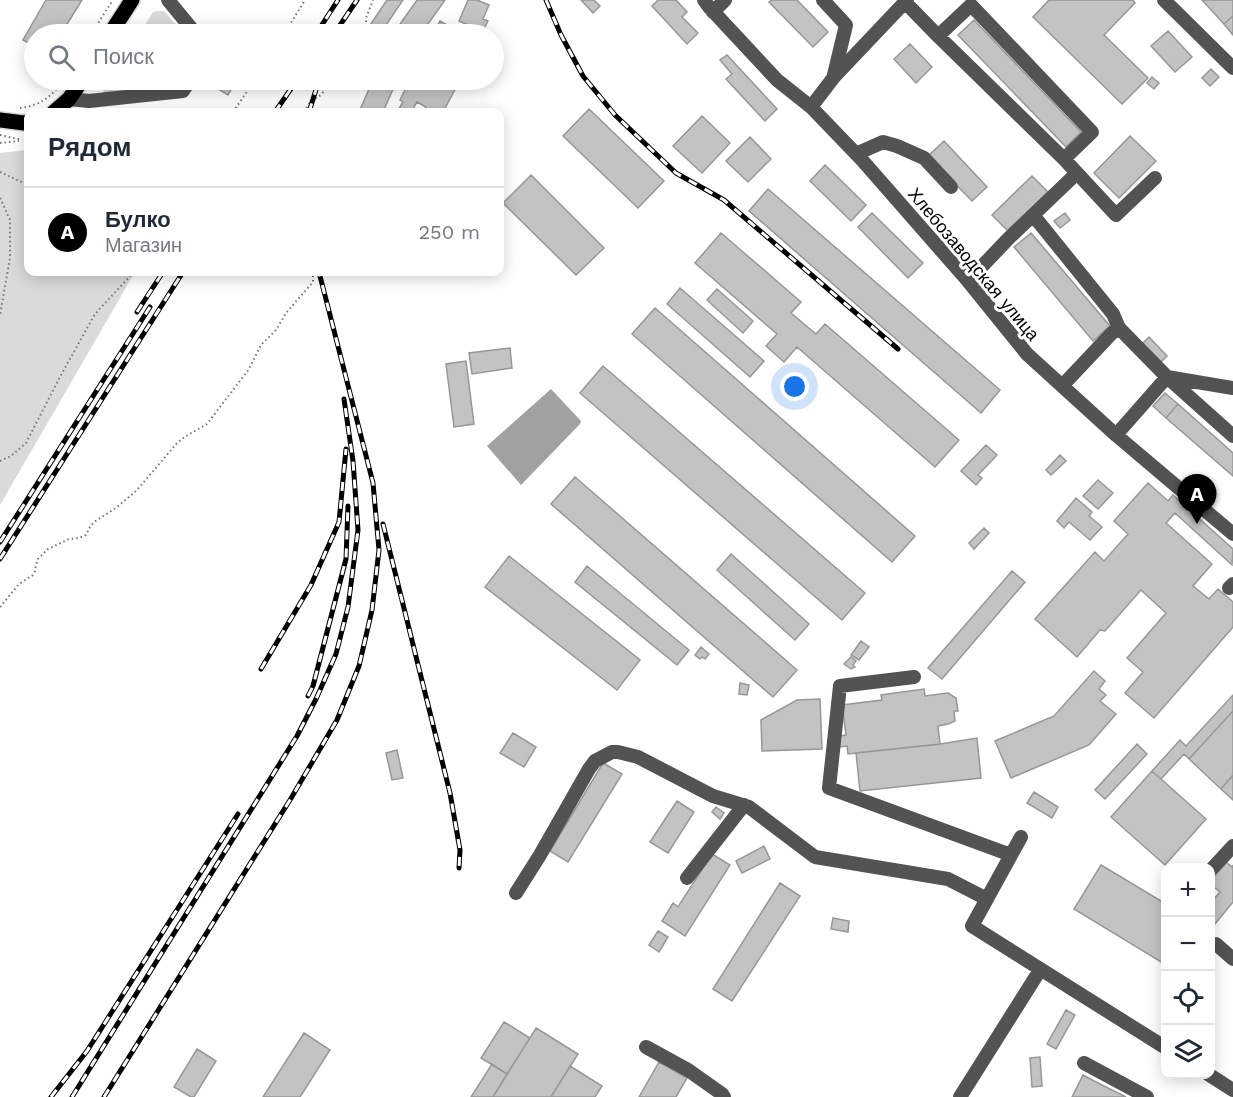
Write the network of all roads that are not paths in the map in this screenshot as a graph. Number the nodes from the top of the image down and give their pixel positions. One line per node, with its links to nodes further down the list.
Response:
1 (132, 0): 9 (main road)
2 (168, 0): 10 (street)
3 (704, 0): 8 (street, Хлебозаводская улица)
4 (725, 0): 8 (street)
5 (823, 0): 13 (street)
6 (1164, 0): 12 (street)
7 (906, 1): 11 (street); 13 (street)
8 (713, 12): 17 (street, Хлебозаводская улица)
9 (116, 24)
10 (188, 24)
11 (938, 36): 22 (street); 22 (street)
12 (1233, 68)
13 (834, 78): 17 (street)
14 (75, 90): 16 (main road)
15 (184, 90): 16 (street)
16 (69, 99): 18 (main road)
17 (811, 107): 21 (street, Хлебозаводская улица)
18 (59, 108)
19 (0, 120): 20 (main road)
20 (24, 123)
21 (856, 154): 25 (street); 27 (street, Хлебозаводская улица)
22 (1064, 159): 23 (street)
23 (1077, 173): 24 (street); 26 (street)
24 (1155, 178)
25 (951, 188)
26 (1033, 215): 27 (street); 28 (street)
27 (968, 281): 30 (street, Хлебозаводская улица)
28 (1119, 328): 29 (street); 30 (street)
29 (1167, 377): 31 (street); 32 (street); 33 (street)
30 (1062, 386): 32 (street, Хлебозаводская улица)
31 (1233, 388)
32 (1116, 435): 34 (street, Хлебозаводская улица)
33 (1233, 436)
34 (1231, 528)
35 (914, 677): 39 (street)
36 (744, 805): 41 (street); 42 (street); 43 (street)
37 (1021, 837): 39 (street)
38 (1233, 846): 40 (street)
39 (1011, 855): 43 (street)
40 (1215, 866)
41 (687, 878)
42 (516, 892)
43 (987, 899): 46 (street)
44 (1216, 944): 45 (street)
45 (1233, 959)
46 (1040, 970): 47 (street); 53 (street)
47 (1161, 1045)
48 (646, 1047): 52 (street)
49 (1084, 1063): 54 (street)
50 (1215, 1078): 51 (street)
51 (1233, 1090)
52 (724, 1097)
53 (960, 1097)
54 (1147, 1097)

